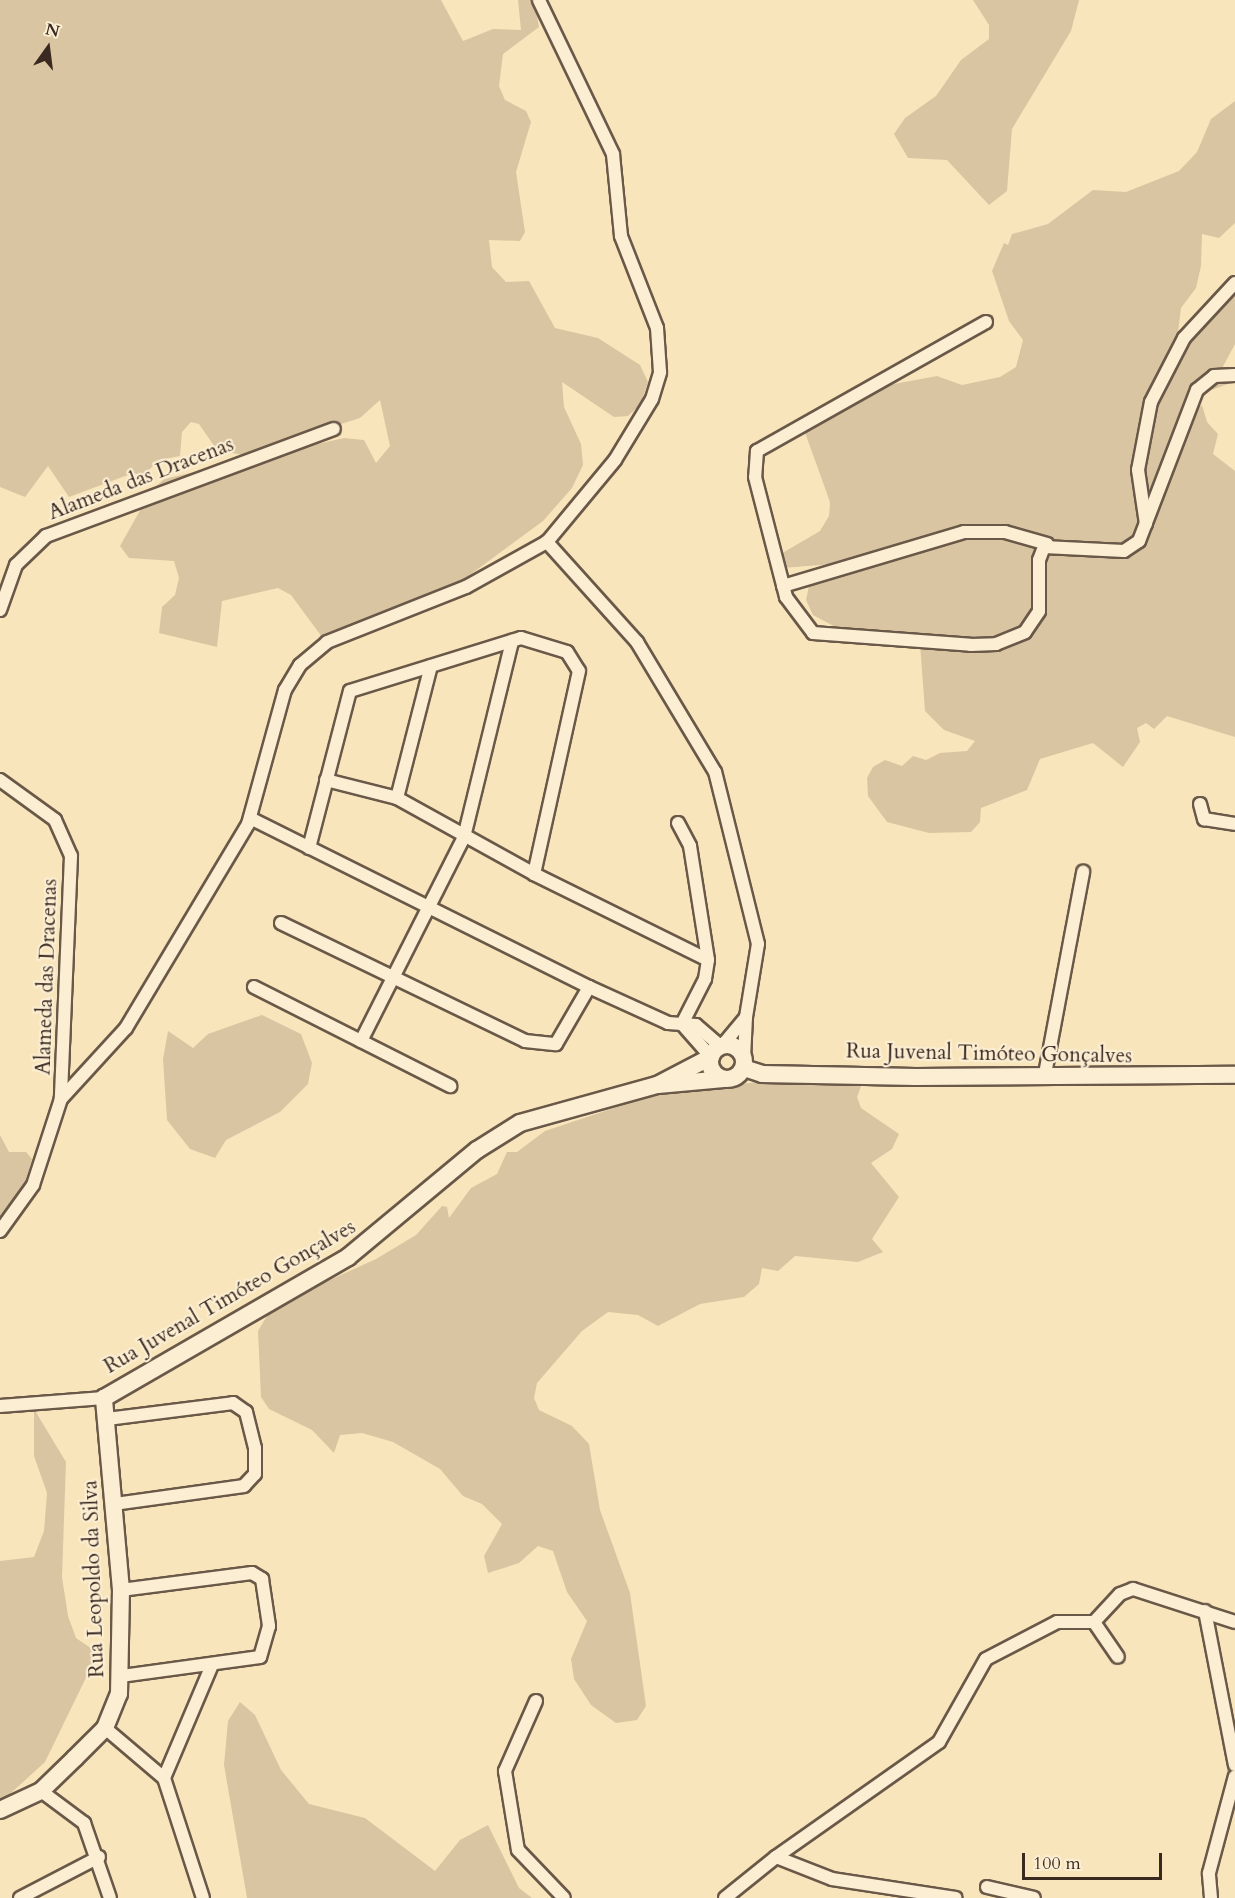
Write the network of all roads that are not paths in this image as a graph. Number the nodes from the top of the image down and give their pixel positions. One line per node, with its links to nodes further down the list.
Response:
1 (539, 0): 8 (street)
2 (1235, 283): 6 (street)
3 (986, 322): 11 (street)
4 (1235, 375): 6 (street)
5 (334, 429): 12 (street, Alameda das Dracenas)
6 (1146, 524): 9 (street)
7 (1017, 535): 9 (street); 10 (street); 11 (street)
8 (547, 542): 19 (street); 32 (street)
9 (1047, 544): 10 (street)
10 (1039, 567): 11 (street)
11 (783, 586)
12 (0, 610)
13 (512, 641): 14 (street); 22 (street); 25 (street)
14 (432, 666): 16 (street); 17 (street)
15 (0, 780): 42 (street, Alameda das Dracenas)
16 (326, 780): 17 (street); 23 (street)
17 (397, 798): 22 (street)
18 (1200, 804): 21 (street)
19 (250, 818): 23 (street); 42 (street)
20 (678, 823): 28 (street)
21 (1235, 824)
22 (464, 837): 25 (street); 26 (street)
23 (309, 848): 26 (street)
24 (1083, 872): 37 (street)
25 (534, 874): 28 (street)
26 (428, 907): 29 (street); 31 (street)
27 (281, 923): 29 (street)
28 (708, 960): 33 (street)
29 (393, 977): 31 (street); 34 (street)
30 (254, 987): 34 (street)
31 (589, 987): 33 (street)
32 (746, 1017): 35 (street); 36 (street)
33 (682, 1024): 35 (street)
34 (361, 1041): 41 (street)
35 (716, 1052): 36 (street, Rua Juvenal Timóteo Gonçalves); 39 (street); 40 (street, Rua Juvenal Timóteo Gonçalves)
36 (744, 1063): 37 (street, Rua Juvenal Timóteo Gonçalves); 39 (street)
37 (1045, 1074): 38 (street, Rua Juvenal Timóteo Gonçalves)
38 (1235, 1075)
39 (724, 1079): 40 (street, Rua Juvenal Timóteo Gonçalves)
40 (657, 1085): 44 (street, Rua Juvenal Timóteo Gonçalves)
41 (450, 1086)
42 (61, 1099): 43 (street)
43 (0, 1231)
44 (104, 1398): 45 (street); 46 (street, Rua Leopoldo da Silva)
45 (0, 1406)
46 (107, 1419): 47 (street, Rua Leopoldo da Silva); 47 (street)
47 (115, 1503): 48 (street, Rua Leopoldo da Silva)
48 (121, 1590): 53 (street); 54 (street, Rua Leopoldo da Silva)
49 (1205, 1611): 50 (street); 51 (street); 57 (street)
50 (1094, 1622): 52 (street); 63 (street)
51 (1235, 1622)
52 (1118, 1657)
53 (212, 1665): 54 (street); 59 (street)
54 (122, 1676): 56 (street, Rua Leopoldo da Silva)
55 (536, 1701): 68 (street)
56 (105, 1728): 59 (street); 60 (street, Rua Leopoldo da Silva)
57 (1235, 1765)
58 (1235, 1776): 72 (street)
59 (164, 1778): 67 (street)
60 (41, 1791): 61 (street, Rua Leopoldo da Silva); 62 (street)
61 (0, 1810)
62 (99, 1857): 65 (street); 66 (street)
63 (776, 1857): 69 (street); 70 (street)
64 (987, 1887): 71 (street)
65 (21, 1898)
66 (110, 1898)
67 (203, 1898)
68 (564, 1898)
69 (725, 1898)
70 (957, 1898)
71 (1034, 1898)
72 (1211, 1898)

